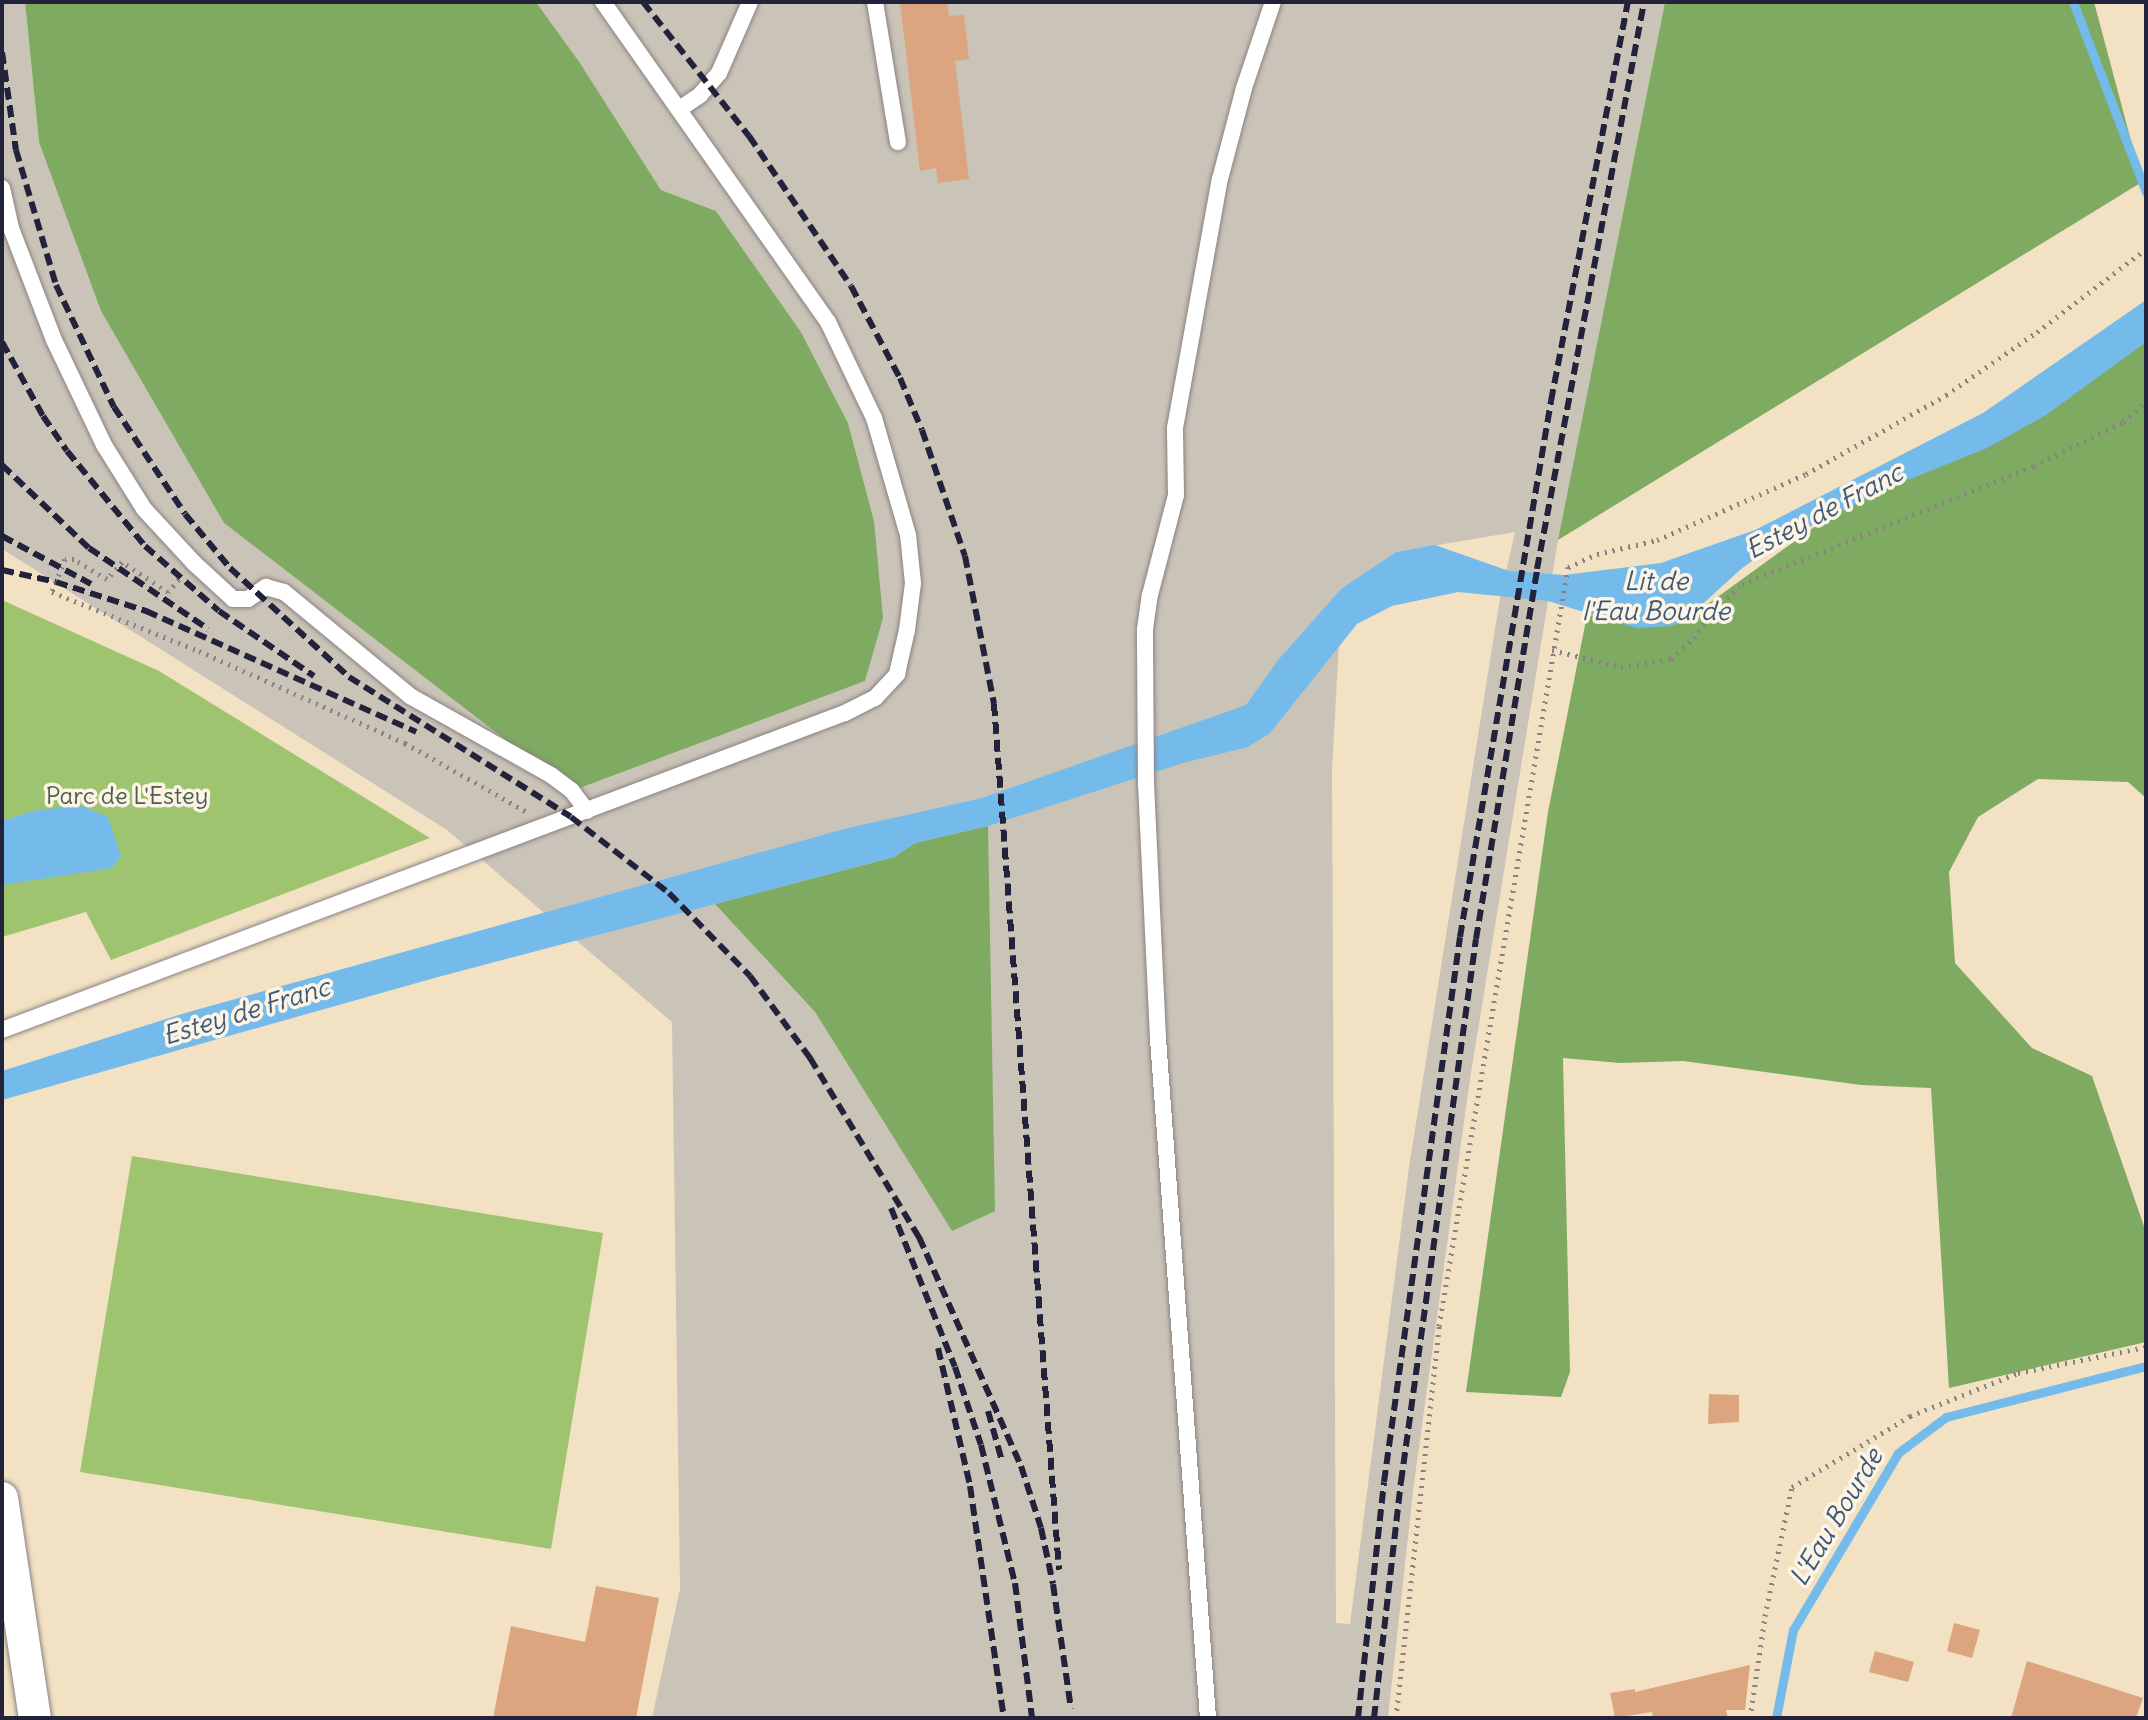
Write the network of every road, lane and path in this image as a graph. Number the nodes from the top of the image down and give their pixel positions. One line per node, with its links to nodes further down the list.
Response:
1 (603, 2): 5 (lane)
2 (750, 2): 5 (lane)
3 (875, 2): 6 (lane)
4 (1273, 2): 19 (lane)
5 (681, 108): 12 (lane)
6 (898, 142)
7 (2, 188): 10 (lane)
8 (2145, 249): 11 (path)
9 (2146, 402): 11 (path)
10 (194, 563): 12 (lane); 13 (path)
11 (1552, 650): 20 (path)
12 (587, 811): 13 (lane)
13 (547, 826): 14 (lane)
14 (2, 1030)
15 (2146, 1347): 21 (path)
16 (2, 1498): 17 (street)
17 (13, 1632): 18 (street)
18 (35, 1718)
19 (1208, 1718)
20 (1396, 1718)
21 (1750, 1718)

